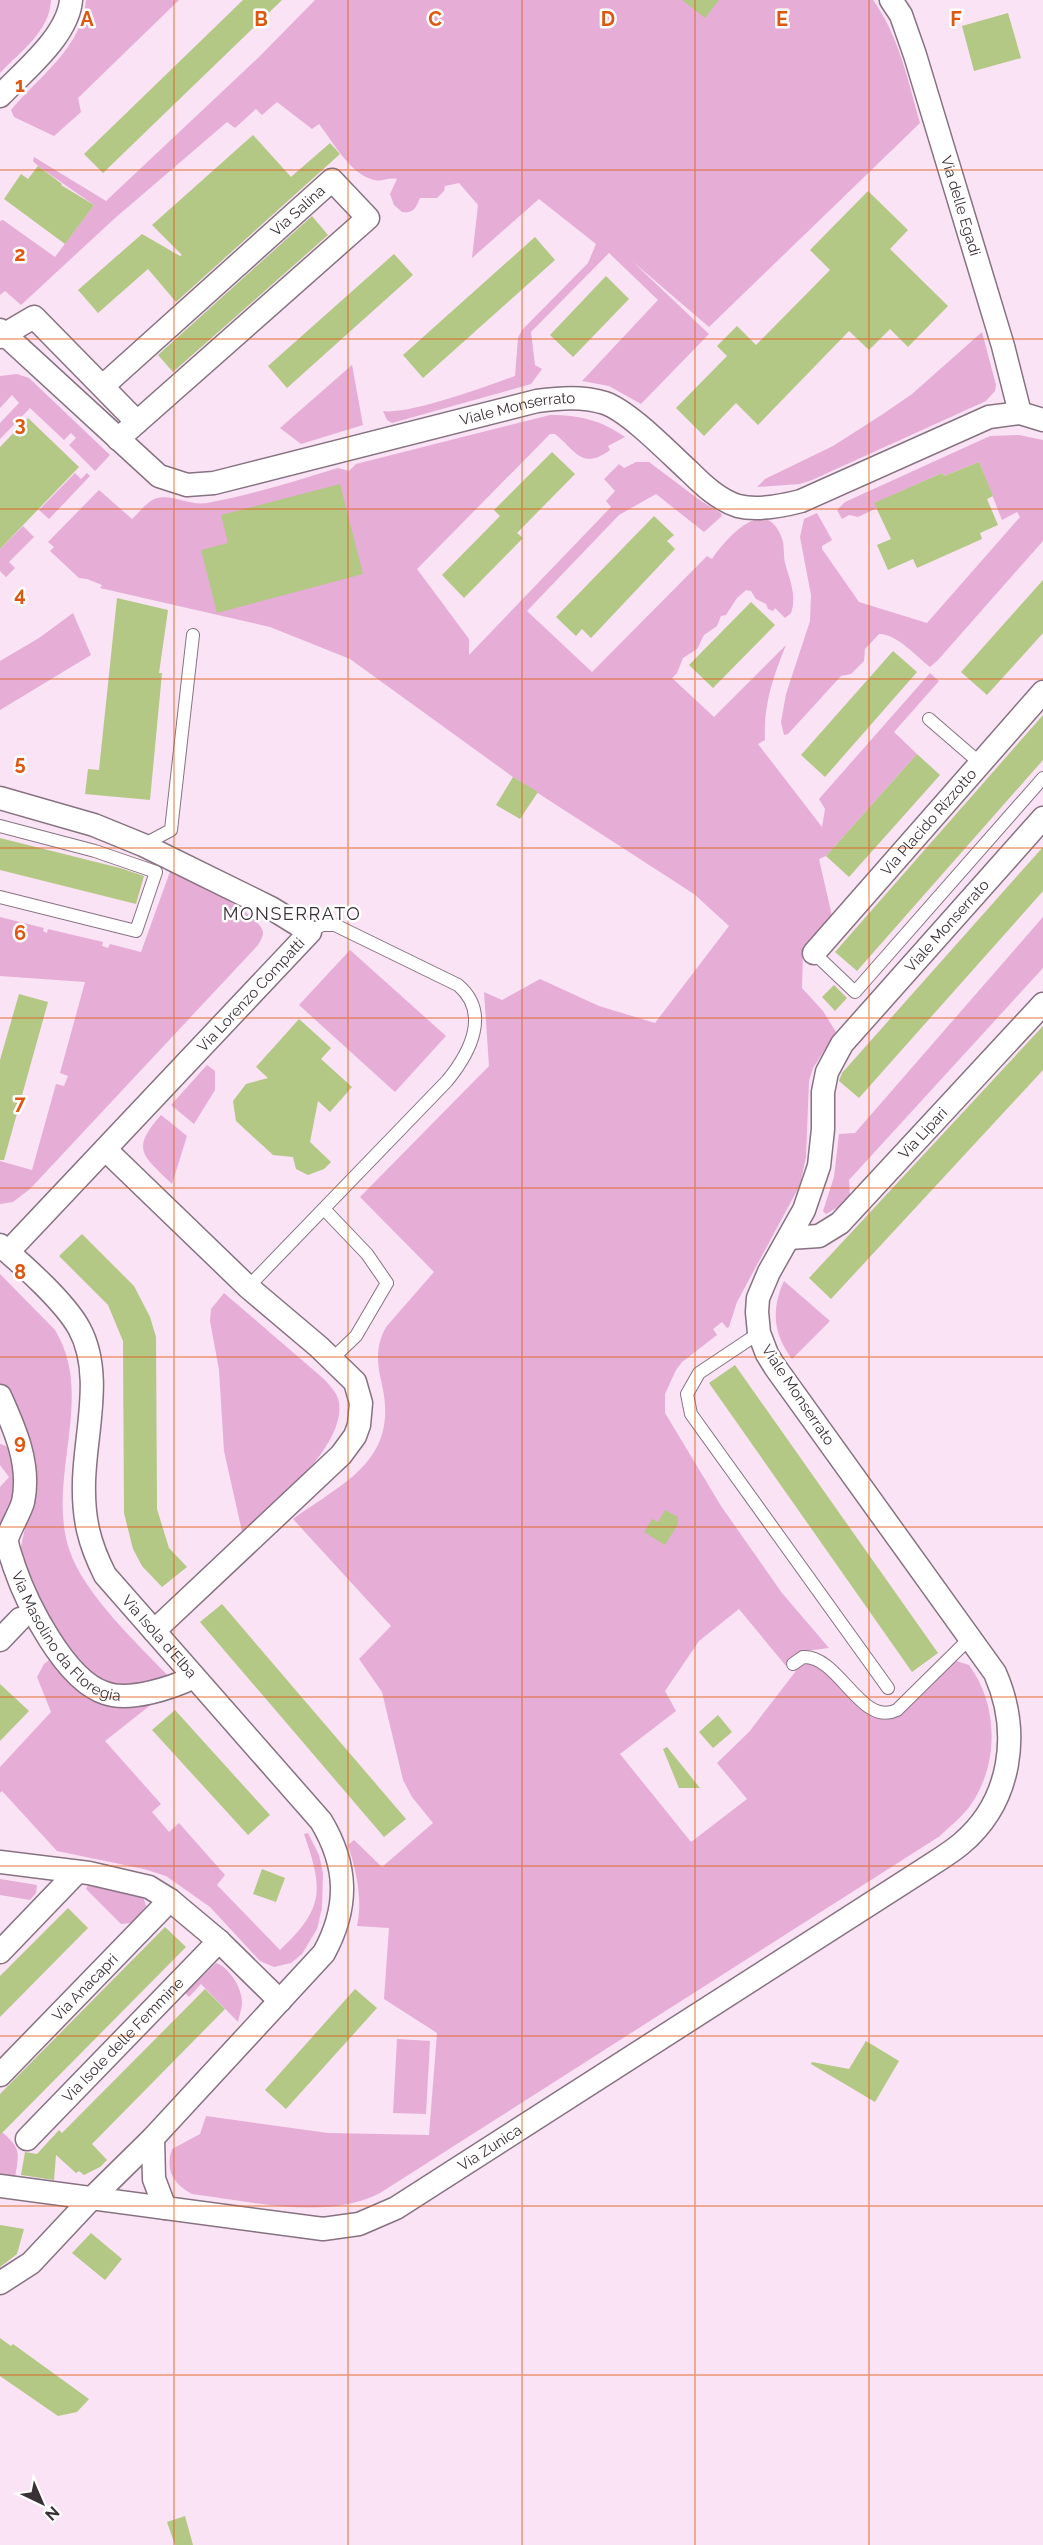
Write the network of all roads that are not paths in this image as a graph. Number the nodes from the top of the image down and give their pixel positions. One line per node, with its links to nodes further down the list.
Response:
1 (71, 0): 3 (street)
2 (891, 0): 6 (street, Via delle Egadi)
3 (0, 96)
4 (1, 333): 5 (street); 9 (street, Viale Monserrato)
5 (103, 386): 8 (street); 8 (street, Via Salina)
6 (1020, 413): 7 (street, Viale Monserrato); 9 (street, Viale Monserrato)
7 (1043, 420)
8 (137, 422): 9 (street, Via Salina)
9 (118, 439)
10 (193, 635): 18 (lane)
11 (1043, 692): 13 (street, Via Placido Rizzotto)
12 (929, 719): 13 (lane)
13 (980, 763): 21 (street, Via Placido Rizzotto)
14 (1043, 778): 21 (lane)
15 (0, 798): 18 (street, Via Lorenzo Compatti)
16 (1043, 818): 25 (street, Viale Monserrato)
17 (0, 826): 19 (lane)
18 (144, 845): 20 (street, Via Lorenzo Compatti)
19 (0, 897)
20 (310, 932): 23 (street, Via Lorenzo Compatti); 24 (lane)
21 (814, 953)
22 (1043, 1004): 25 (street, Via Lipari)
23 (106, 1150): 26 (street, Via Lorenzo Compatti); 27 (street)
24 (324, 1209): 27 (lane); 29 (lane)
25 (789, 1238): 28 (street, Viale Monserrato)
26 (4, 1249): 33 (street, Via Isola d'Elba)
27 (248, 1287): 29 (street)
28 (759, 1333): 34 (street, Viale Monserrato); 38 (lane)
29 (332, 1359): 33 (street)
30 (2, 1410): 31 (street, Via Masolino da Floregia)
31 (4, 1542): 37 (street, Via Masolino da Floregia)
32 (20, 1619): 35 (street)
33 (154, 1631): 37 (street, Via Isola d'Elba)
34 (971, 1637): 36 (lane); 40 (street, Viale Monserrato)
35 (0, 1640)
36 (793, 1664)
37 (194, 1677): 45 (street, Via Isola d'Elba)
38 (888, 1688)
39 (0, 1862): 41 (street)
40 (923, 1870): 51 (street, Via Zunica)
41 (77, 1872): 42 (street); 44 (street)
42 (170, 1900): 43 (street); 46 (street, Via Anacapri)
43 (219, 1941): 45 (street); 48 (street, Via Isole delle Femmine)
44 (0, 1952)
45 (280, 2001): 47 (street, Via Isola d'Elba)
46 (0, 2075)
47 (153, 2138): 50 (street, Via Isola d'Elba); 51 (street)
48 (27, 2139)
49 (0, 2186): 50 (street, Via Zunica)
50 (92, 2199): 51 (street, Via Zunica); 52 (street, Via Isola d'Elba)
51 (165, 2208)
52 (0, 2283)

